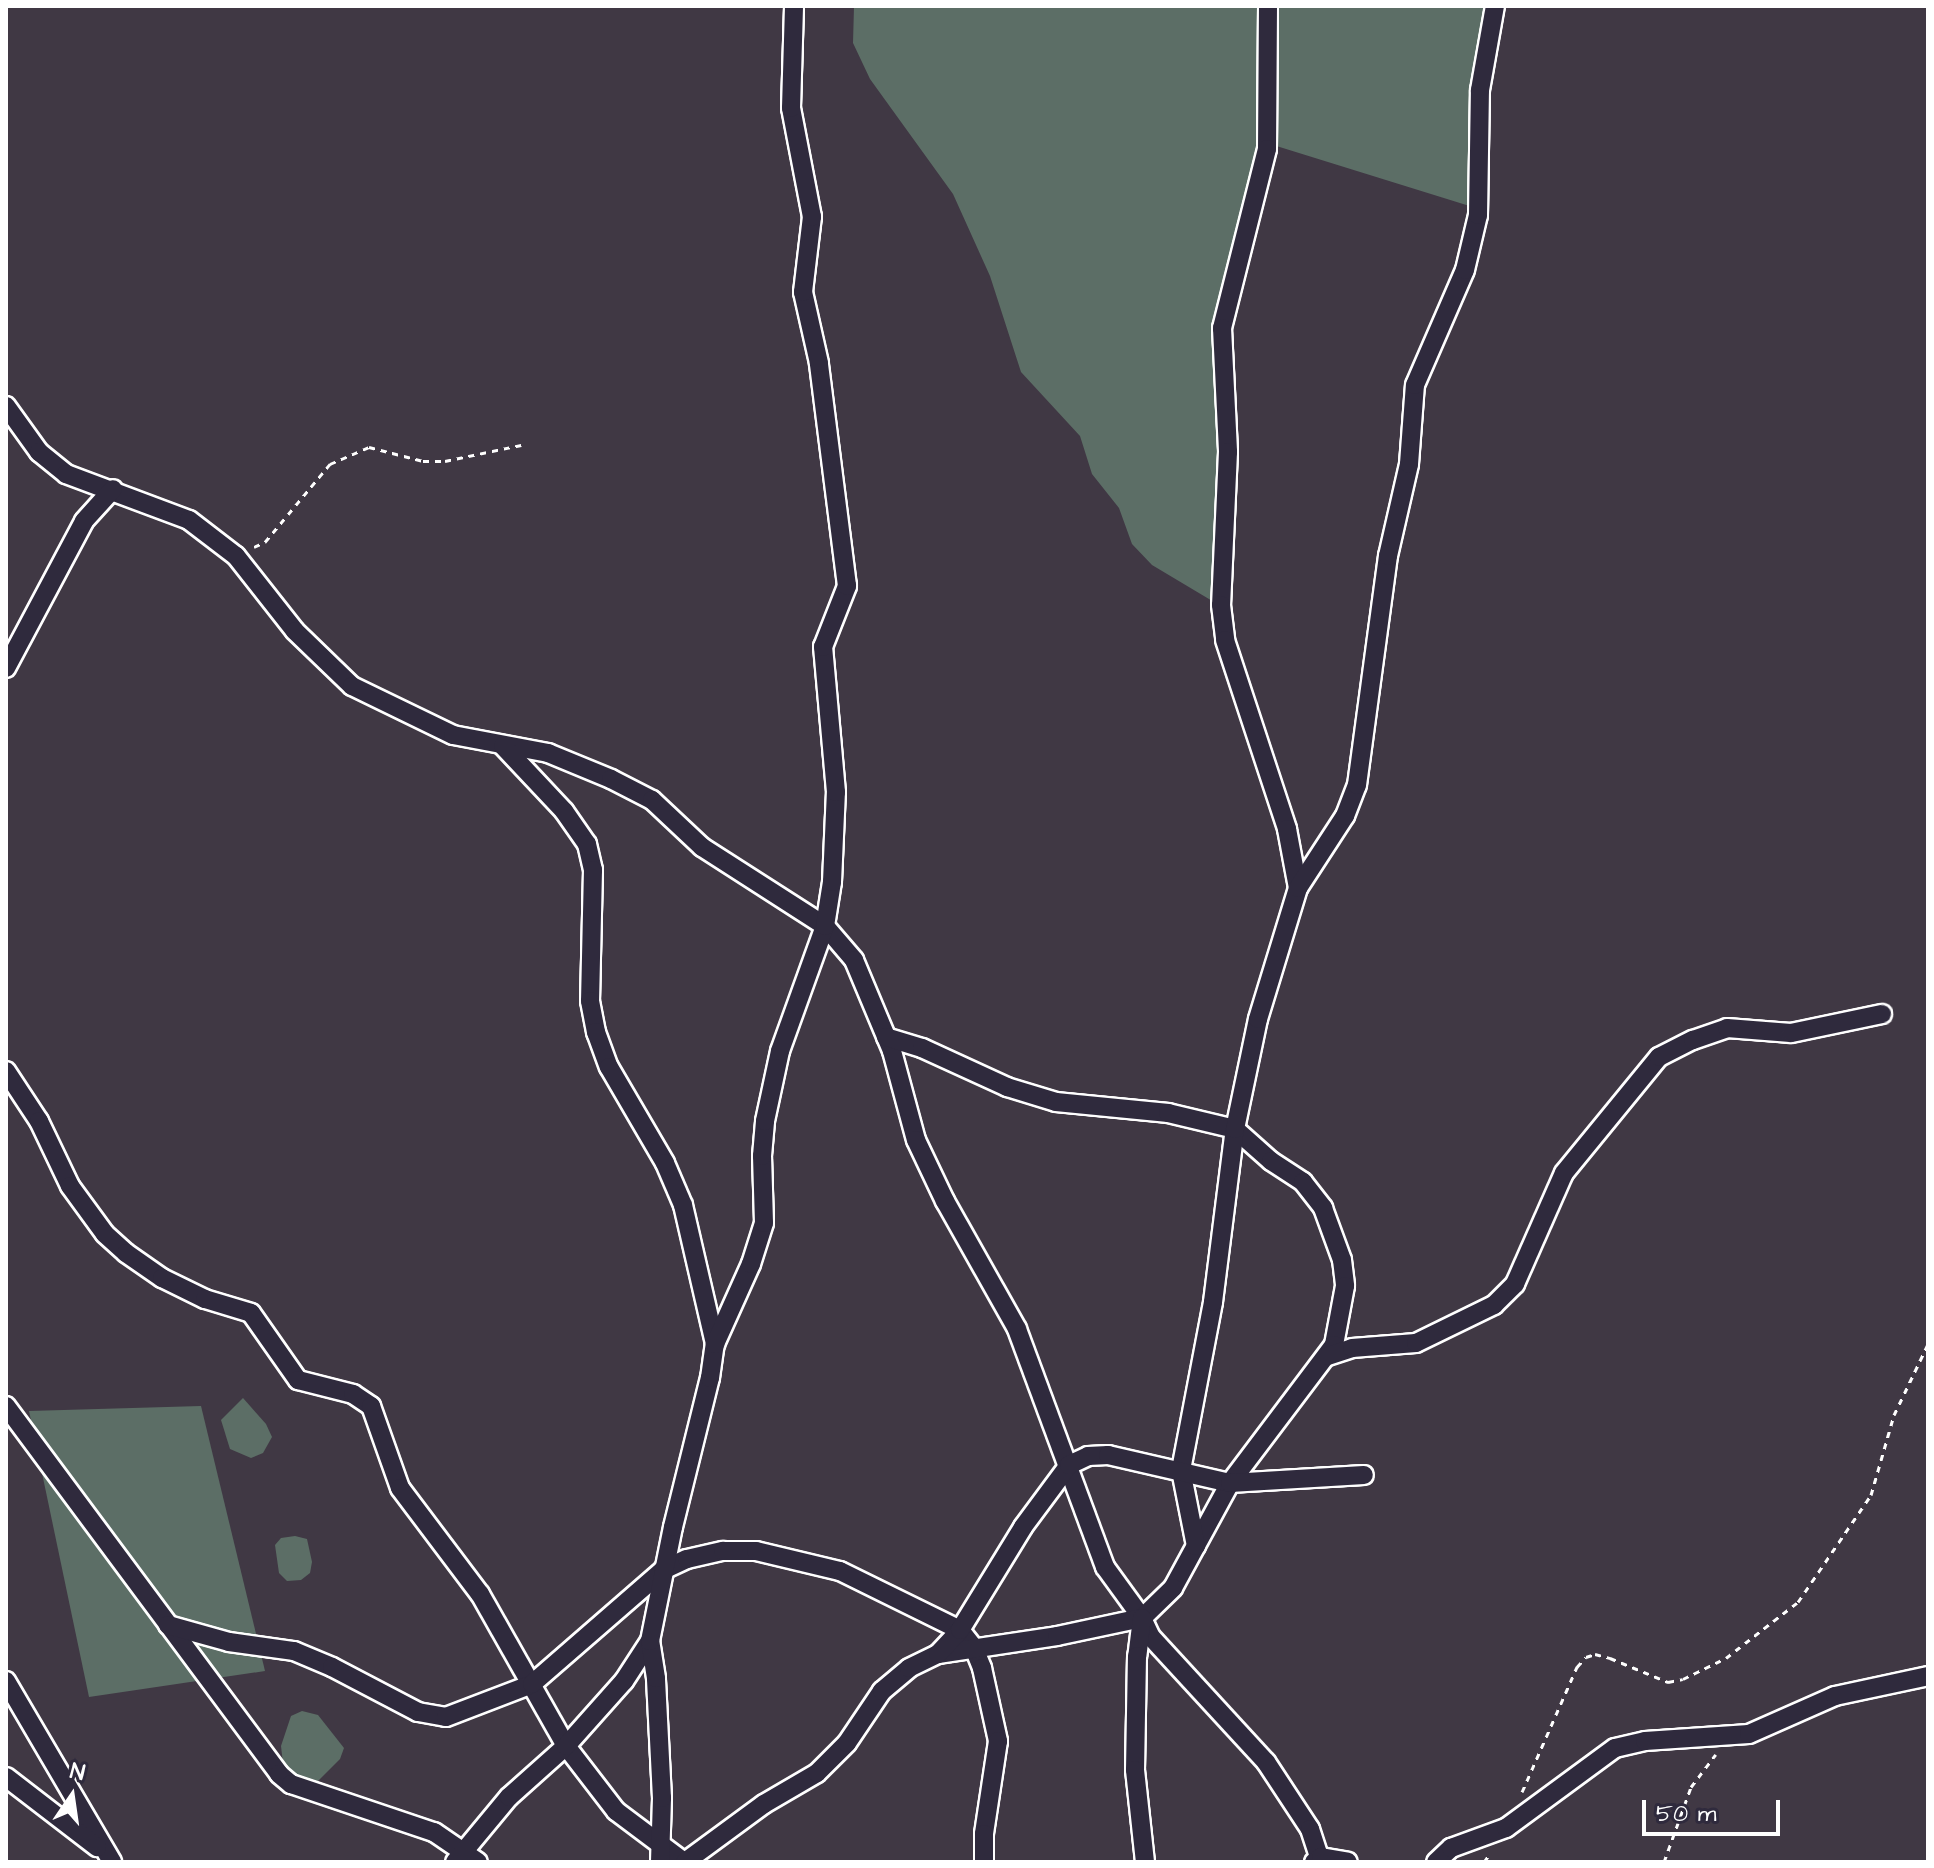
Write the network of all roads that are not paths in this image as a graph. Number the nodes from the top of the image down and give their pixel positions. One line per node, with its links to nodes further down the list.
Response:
1 (794, 6): 9 (street)
2 (1268, 6): 8 (street)
3 (1495, 6): 8 (street)
4 (6, 406): 5 (street)
5 (113, 489): 6 (street); 7 (street)
6 (6, 668)
7 (503, 746): 9 (street); 14 (street)
8 (1298, 888): 13 (street)
9 (825, 926): 11 (street); 14 (street)
10 (1882, 1014): 15 (street)
11 (886, 1037): 13 (street); 17 (street)
12 (6, 1071): 31 (street)
13 (1235, 1129): 15 (street); 18 (street)
14 (715, 1344): 22 (street)
15 (1328, 1356): 20 (street)
16 (6, 1406): 24 (street)
17 (1069, 1465): 18 (street); 23 (street); 25 (street)
18 (1181, 1470): 20 (street); 21 (street)
19 (1364, 1475): 20 (street)
20 (1230, 1483): 21 (street)
21 (1196, 1546): 23 (street)
22 (663, 1570): 25 (street); 26 (street); 31 (street)
23 (1142, 1618): 27 (street); 37 (street); 42 (street)
24 (168, 1625): 31 (street); 35 (street)
25 (960, 1630): 27 (street); 28 (street)
26 (650, 1641): 32 (street); 34 (street)
27 (974, 1648): 28 (street); 41 (street)
28 (938, 1654): 40 (street)
29 (1928, 1676): 44 (street)
30 (6, 1681): 36 (street)
31 (532, 1684): 32 (street)
32 (566, 1746): 34 (street); 35 (street)
33 (6, 1777): 36 (street)
34 (661, 1855): 40 (street)
35 (459, 1856): 39 (street)
36 (109, 1857): 38 (street)
37 (1319, 1860): 43 (street)
38 (124, 1862)
39 (478, 1862)
40 (684, 1862)
41 (984, 1862)
42 (1145, 1862)
43 (1348, 1862)
44 (1436, 1862)

